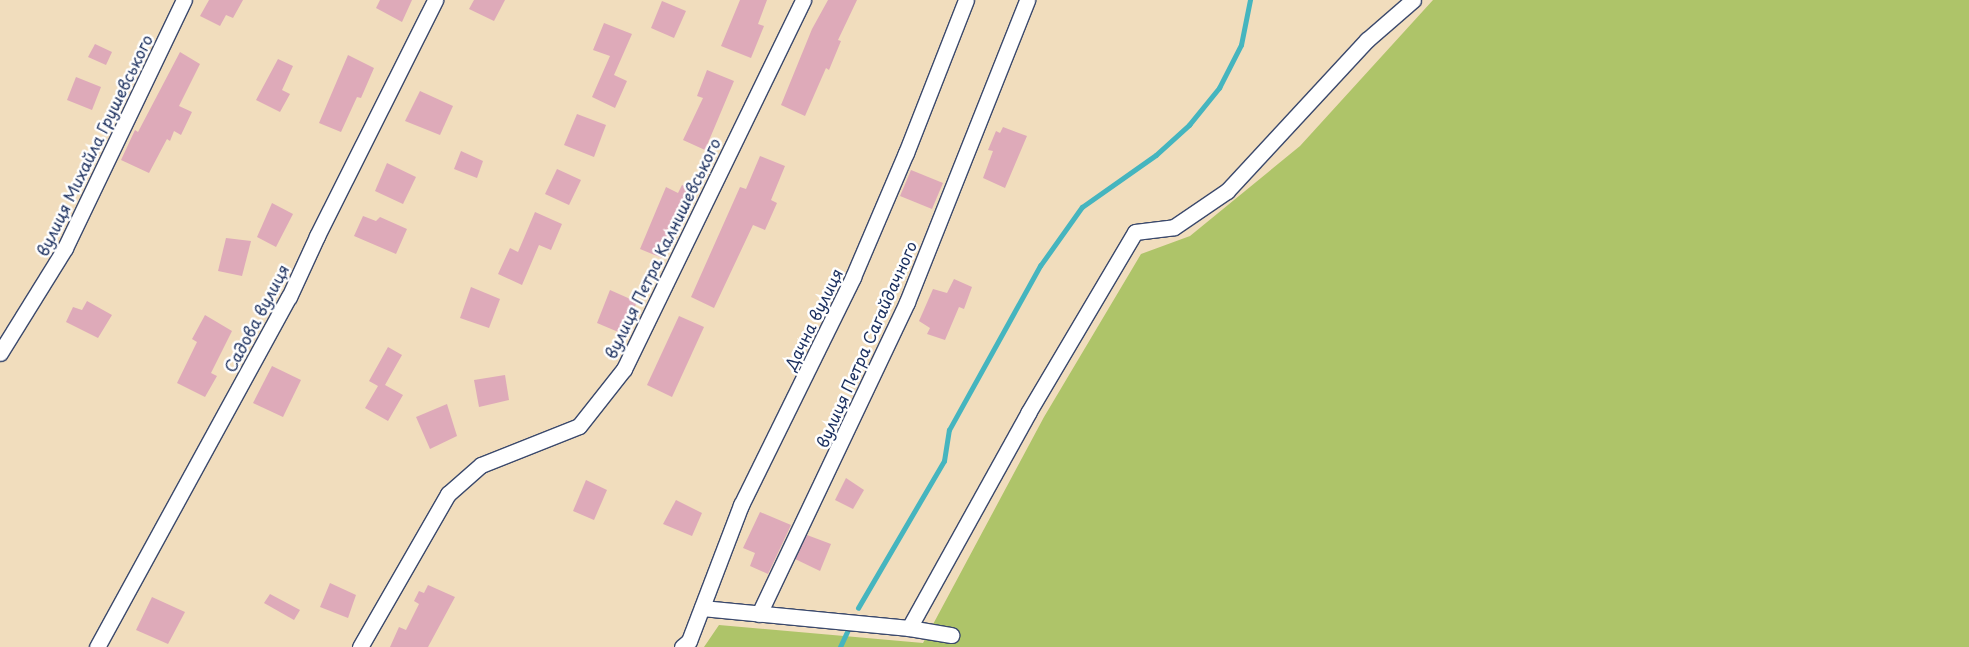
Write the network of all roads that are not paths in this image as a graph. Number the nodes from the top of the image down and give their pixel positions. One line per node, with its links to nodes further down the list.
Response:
1 (184, 0): 7 (street, вулиця Михайла Грушевського)
2 (434, 0): 12 (street, Садова вулиця)
3 (803, 0): 13 (street, вулиця Петра Калнишевського)
4 (966, 0): 8 (street, Дачна вулиця)
5 (1027, 0): 9 (street, вулиця Петра Сагайдачного)
6 (1413, 0): 10 (street)
7 (0, 354)
8 (702, 608): 9 (street); 14 (street, Дачна вулиця)
9 (760, 614): 10 (street)
10 (909, 628): 11 (street)
11 (951, 634)
12 (97, 647)
13 (360, 647)
14 (682, 647)

